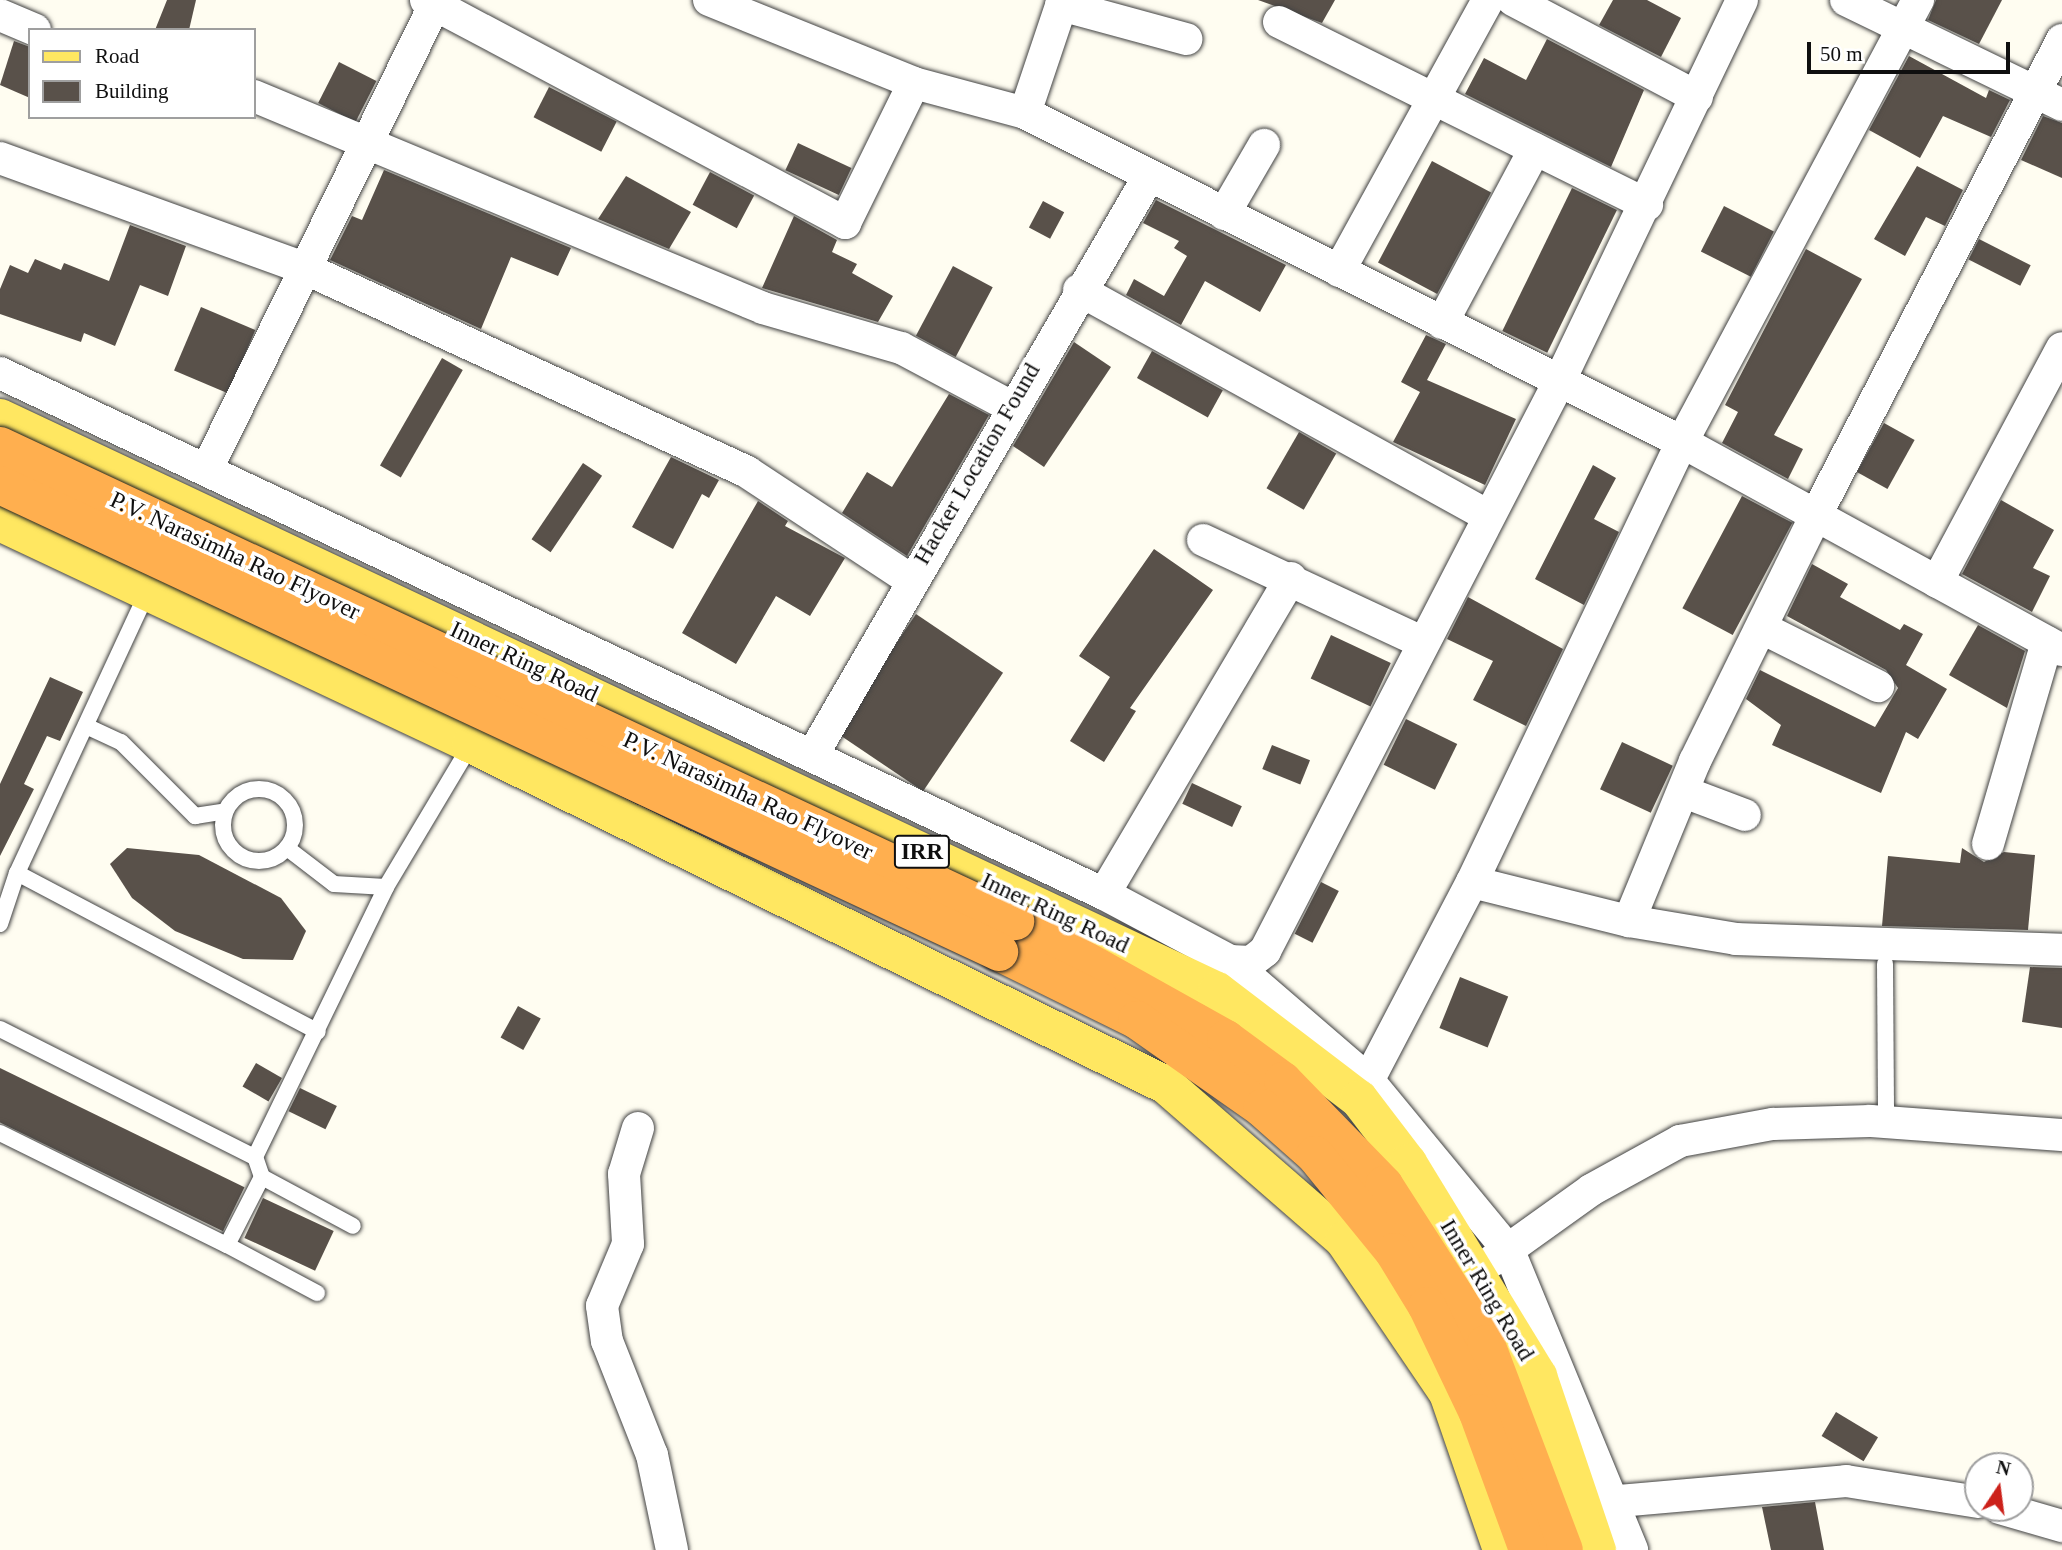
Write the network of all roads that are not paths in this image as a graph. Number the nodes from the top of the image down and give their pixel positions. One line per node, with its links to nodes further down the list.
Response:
1 (1488, 0): 18 (street)
2 (1513, 0): 17 (street)
3 (1742, 0): 17 (street)
4 (1846, 0): 12 (street)
5 (1918, 0): 12 (street)
6 (433, 1): 15 (street); 22 (street)
7 (1062, 2): 13 (street); 20 (street)
8 (722, 3): 15 (street)
9 (0, 15): 11 (street)
10 (1279, 22): 18 (street)
11 (30, 28)
12 (1904, 28): 19 (street); 37 (street)
13 (1186, 39)
14 (2062, 40): 19 (street)
15 (914, 83): 20 (street)
16 (256, 97): 22 (street)
17 (1697, 97): 26 (street)
18 (1437, 98): 23 (street); 29 (street)
19 (2049, 99): 41 (street)
20 (1026, 113): 25 (street)
21 (1264, 145): 27 (street)
22 (366, 146): 28 (street); 35 (street)
23 (1535, 149): 26 (street); 31 (street)
24 (0, 158): 28 (street)
25 (1149, 176): 27 (street); 30 (street, Hacker Location Found)
26 (1647, 205): 34 (street)
27 (1224, 214): 29 (street)
28 (304, 268): 39 (street); 46 (street)
29 (1339, 271): 31 (street)
30 (1079, 290): 35 (street, Hacker Location Found); 42 (street)
31 (1442, 323): 34 (street)
32 (2062, 348): 47 (street)
33 (0, 373): 39 (street)
34 (1560, 380): 37 (street); 42 (street)
35 (1010, 406): 46 (street, Hacker Location Found)
36 (0, 418): 52 (main road, Inner Ring Road / IRR)
37 (1682, 442): 41 (street); 63 (street)
38 (0, 446): 91 (highway, P.V. Narasimha Rao Flyover, bridge)
39 (207, 469): 56 (street)
40 (0, 485): 90 (highway, P.V. Narasimha Rao Flyover, bridge)
41 (1816, 514): 47 (street); 49 (street)
42 (1487, 515): 50 (street)
43 (0, 522): 48 (main road)
44 (1203, 540): 45 (street)
45 (1291, 578): 50 (street); 65 (street)
46 (911, 580): 56 (street, Hacker Location Found)
47 (1937, 582): 51 (street)
48 (146, 595): 54 (lane); 55 (main road)
49 (1762, 628): 53 (street); 57 (street)
50 (1422, 642): 69 (street)
51 (2054, 646): 60 (street)
52 (514, 657): 55 (lane); 73 (main road, Inner Ring Road / IRR)
53 (1878, 686)
54 (86, 726): 58 (lane); 62 (lane)
55 (471, 744): 64 (lane); 89 (main road)
56 (813, 756): 65 (street)
57 (1684, 792): 59 (street); 66 (street)
58 (225, 811): 61 (lane); 61 (lane)
59 (1745, 815)
60 (1988, 844)
61 (287, 848): 64 (lane)
62 (17, 873): 67 (lane); 72 (lane)
63 (1472, 882): 66 (street); 73 (street)
64 (386, 887): 72 (lane)
65 (1104, 894): 69 (street)
66 (1629, 921): 68 (street)
67 (0, 923)
68 (2062, 950)
69 (1230, 961): 73 (street)
70 (1885, 964): 74 (lane)
71 (0, 1029): 78 (lane)
72 (318, 1032): 78 (lane)
73 (1364, 1090): 82 (main road, Inner Ring Road / IRR)
74 (1886, 1122): 77 (street); 82 (street)
75 (638, 1128): 88 (street)
76 (0, 1133): 81 (lane)
77 (2062, 1135)
78 (256, 1157): 79 (lane)
79 (262, 1177): 80 (lane); 81 (lane)
80 (353, 1226)
81 (227, 1245): 83 (lane)
82 (1494, 1260): 85 (main road, Inner Ring Road / IRR)
83 (317, 1293)
84 (1964, 1500): 85 (street)
85 (1599, 1502): 92 (main road, Inner Ring Road / IRR); 93 (street)
86 (2034, 1518): 87 (street)
87 (2062, 1526)
88 (673, 1550)
89 (1502, 1550)
90 (1528, 1550)
91 (1564, 1550)
92 (1597, 1550)
93 (1632, 1550)

